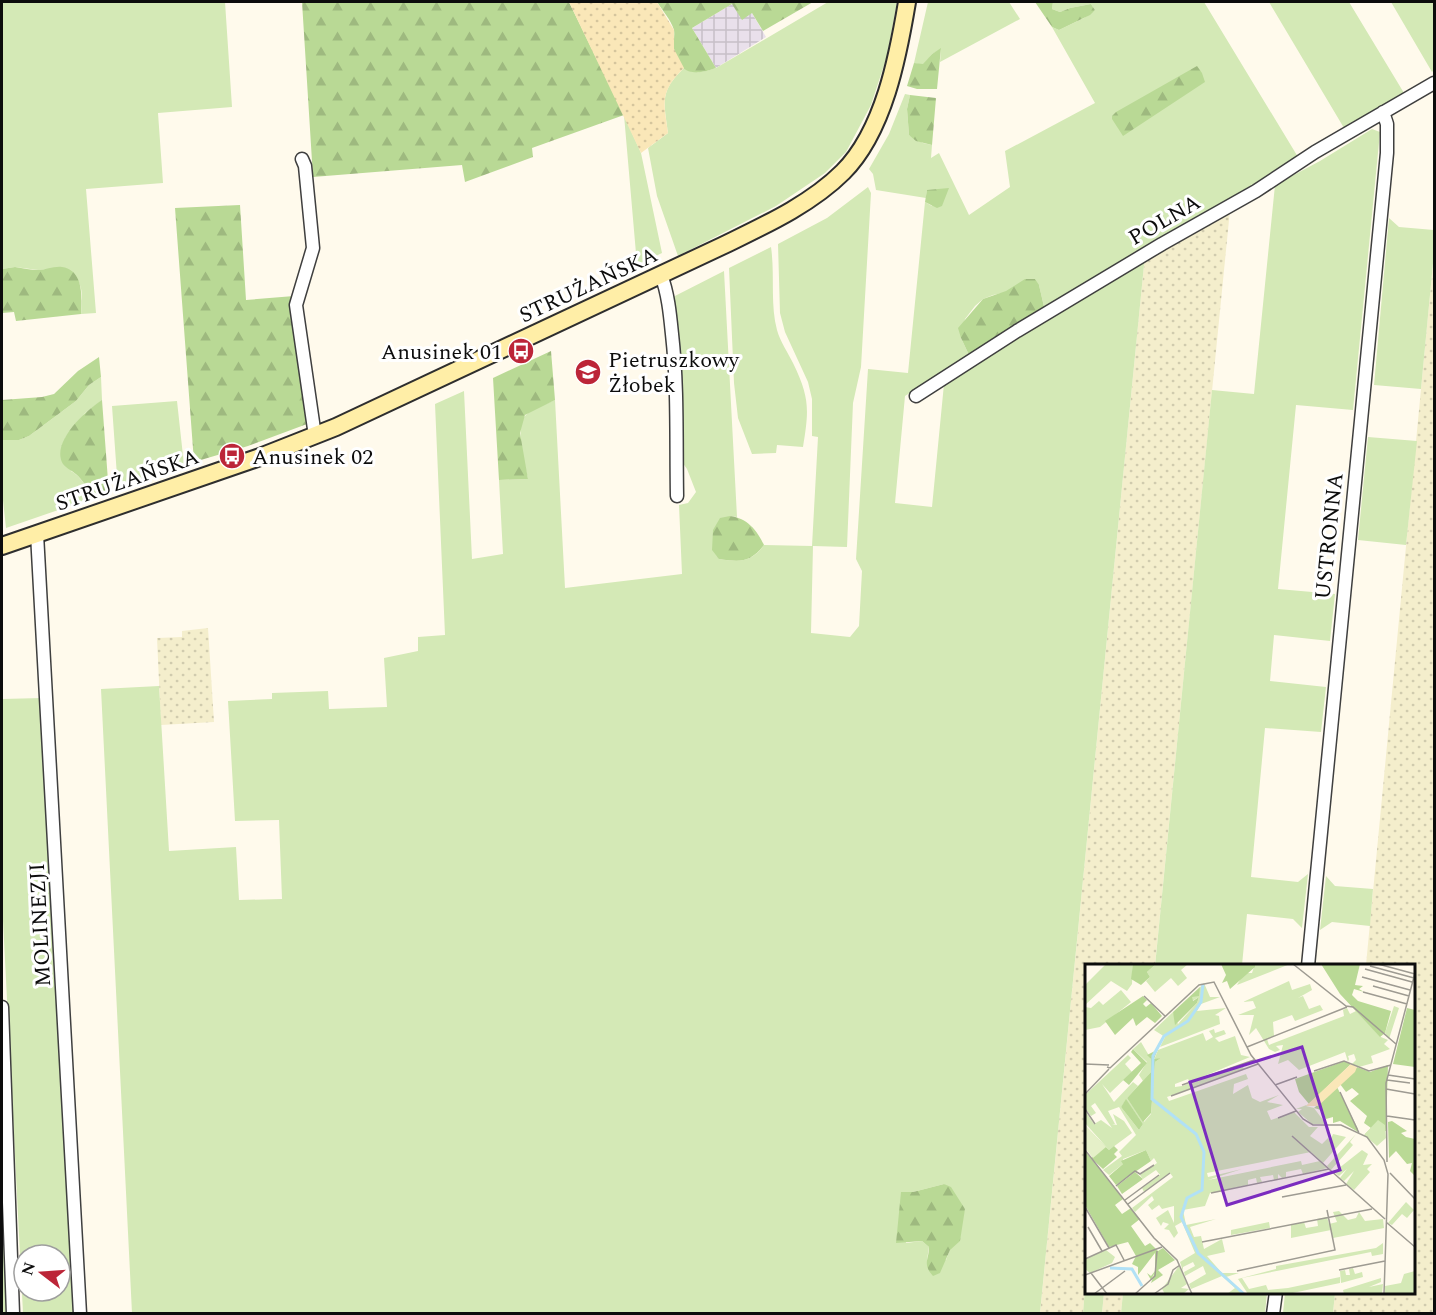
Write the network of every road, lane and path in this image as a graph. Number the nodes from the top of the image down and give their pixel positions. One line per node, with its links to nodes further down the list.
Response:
1 (907, 2): 5 (main road, STRUŻAŃSKA)
2 (1434, 82): 3 (street, POLNA)
3 (1383, 112): 6 (street, POLNA); 11 (street, USTRONNA)
4 (302, 159): 7 (street)
5 (661, 274): 7 (main road, STRUŻAŃSKA); 8 (street)
6 (916, 396)
7 (315, 436): 9 (main road, STRUŻAŃSKA)
8 (677, 496)
9 (37, 534): 10 (main road, STRUŻAŃSKA); 15 (street, MOLINEZJI)
10 (2, 546)
11 (1308, 964)
12 (2, 1007): 14 (street)
13 (1276, 1294): 16 (street)
14 (13, 1314)
15 (80, 1314)
16 (1274, 1314)

